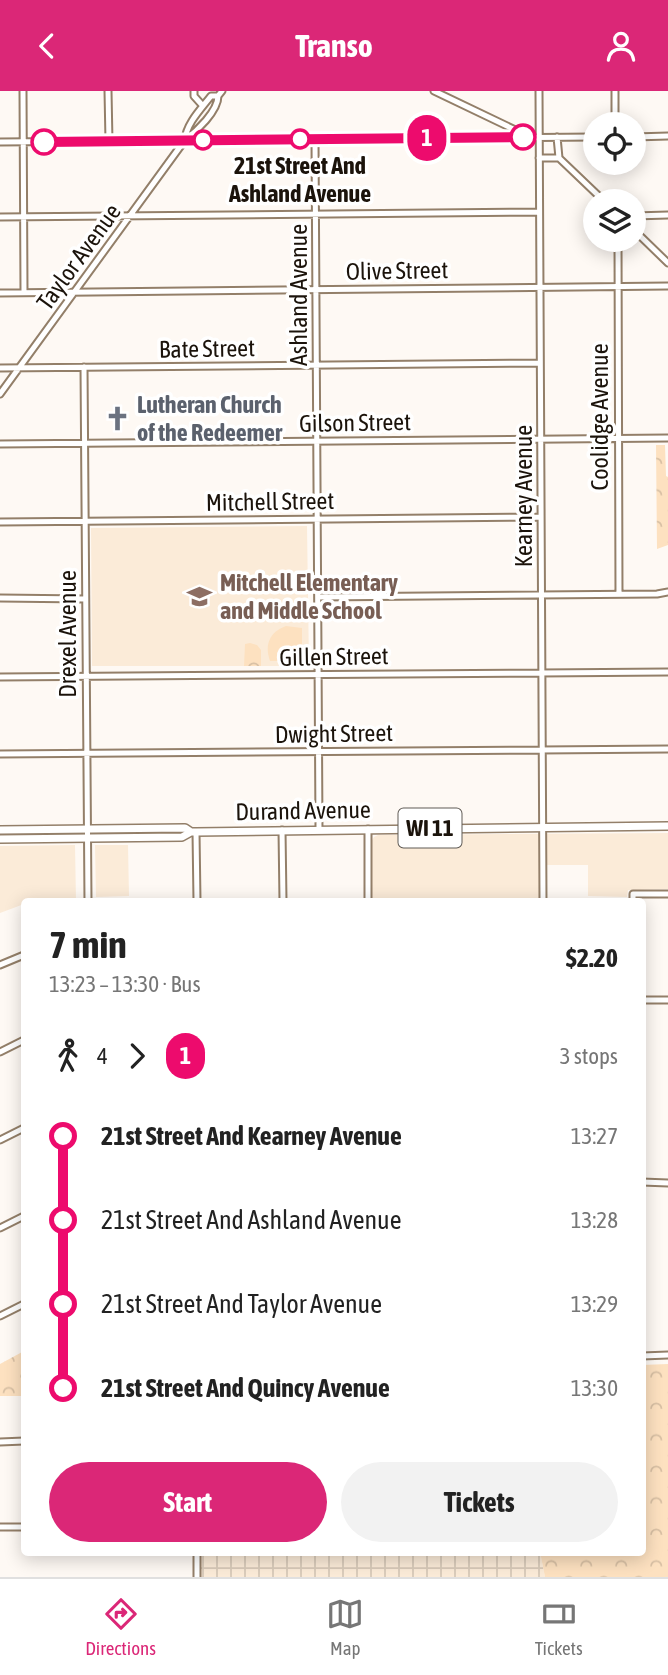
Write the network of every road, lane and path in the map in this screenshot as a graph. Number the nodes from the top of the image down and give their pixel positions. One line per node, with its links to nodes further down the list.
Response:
1 (23, 91): 20 (street)
2 (108, 91): 18 (street)
3 (194, 91): 8 (street)
4 (434, 91): 11 (street)
5 (539, 91): 12 (street, Kearney Avenue)
6 (615, 91): 9 (street)
7 (220, 93): 8 (street, Taylor Avenue); 17 (street, Taylor Avenue)
8 (203, 106): 17 (street, Taylor Avenue)
9 (615, 112)
10 (668, 136): 15 (street)
11 (531, 137): 12 (street); 16 (street)
12 (539, 137): 13 (street); 22 (street, Kearney Avenue)
13 (557, 137): 14 (street); 21 (street)
14 (583, 137)
15 (646, 137)
16 (315, 139): 17 (street); 25 (street, Ashland Avenue)
17 (185, 140): 18 (street); 27 (street, Taylor Avenue)
18 (109, 141): 20 (street)
19 (0, 142): 20 (street)
20 (23, 142): 30 (street)
21 (559, 157): 22 (street); 23 (street)
22 (539, 159): 24 (street, Kearney Avenue)
23 (592, 189)
24 (539, 212): 25 (street); 36 (street, Kearney Avenue)
25 (316, 214): 27 (street); 37 (street, Ashland Avenue)
26 (668, 215): 28 (street)
27 (130, 216): 30 (street); 39 (street, Taylor Avenue)
28 (646, 216)
29 (0, 217): 30 (street)
30 (23, 217): 38 (street)
31 (646, 242): 33 (street)
32 (618, 252): 35 (street, Coolidge Avenue)
33 (668, 263)
34 (668, 286): 35 (street, Olive Street)
35 (617, 287): 36 (street, Olive Street); 49 (street, Coolidge Avenue)
36 (540, 288): 37 (street, Olive Street); 41 (street, Kearney Avenue)
37 (316, 290): 39 (street, Olive Street); 42 (street, Ashland Avenue)
38 (24, 292): 39 (street, Olive Street); 40 (street, Olive Street)
39 (75, 292): 45 (street, Taylor Avenue)
40 (0, 293)
41 (540, 363): 42 (street, Bate Street); 48 (street, Kearney Avenue)
42 (317, 365): 43 (street, Bate Street); 50 (street, Ashland Avenue)
43 (84, 367): 45 (street, Bate Street); 51 (street, Drexel Avenue)
44 (0, 368): 45 (street, Bate Street)
45 (19, 368): 46 (street, Taylor Avenue)
46 (0, 394)
47 (668, 438): 49 (street, Gilson Street)
48 (541, 439): 49 (street, Gilson Street); 50 (street, Gilson Street); 53 (street, Kearney Avenue)
49 (618, 439): 58 (street, Coolidge Avenue)
50 (317, 441): 51 (street, Gilson Street); 54 (street, Ashland Avenue)
51 (85, 443): 52 (street, Gilson Street); 56 (street, Drexel Avenue)
52 (0, 444)
53 (541, 517): 54 (street, Mitchell Street); 59 (street, Kearney Avenue)
54 (318, 519): 56 (street, Mitchell Street); 60 (street, Ashland Avenue)
55 (0, 521): 56 (street, Mitchell Street)
56 (85, 521): 62 (street, Drexel Avenue)
57 (668, 592): 58 (street)
58 (619, 594): 59 (street)
59 (542, 595): 60 (street); 64 (street, Kearney Avenue)
60 (318, 597): 65 (street, Ashland Avenue)
61 (0, 599): 62 (street)
62 (85, 599): 67 (street, Drexel Avenue)
63 (668, 672): 64 (street, Gillen Street)
64 (542, 673): 65 (street, Gillen Street); 69 (street, Kearney Avenue)
65 (319, 675): 67 (street, Gillen Street); 70 (street, Ashland Avenue)
66 (0, 677): 67 (street, Gillen Street)
67 (86, 677): 72 (street, Drexel Avenue)
68 (668, 749): 69 (street, Dwight Street)
69 (542, 750): 70 (street, Dwight Street); 74 (street, Kearney Avenue)
70 (318, 752): 72 (street, Dwight Street); 75 (street, Ashland Avenue)
71 (0, 754): 72 (street, Dwight Street)
72 (86, 754): 80 (street, Drexel Avenue)
73 (668, 826): 74 (main road, Durand Avenue / WI 11)
74 (543, 827): 76 (main road, Durand Avenue / WI 11); 87 (street, Kearney Avenue)
75 (319, 829): 76 (main road, Durand Avenue / WI 11); 78 (main road, Durand Avenue / WI 11)
76 (369, 829): 86 (street)
77 (0, 830): 80 (main road, Durand Avenue / WI 11)
78 (282, 830): 79 (main road, Durand Avenue / WI 11); 85 (street)
79 (194, 832): 80 (main road, Durand Avenue / WI 11); 84 (street)
80 (87, 833): 81 (main road, Durand Avenue / WI 11); 83 (street, Drexel Avenue)
81 (0, 839)
82 (668, 894): 88 (street)
83 (88, 898)
84 (197, 898)
85 (283, 898)
86 (368, 898)
87 (543, 898)
88 (633, 898)
89 (21, 956): 90 (street)
90 (0, 965)
91 (646, 1000): 92 (street)
92 (668, 1000)
93 (21, 1042): 94 (street)
94 (0, 1052)
95 (21, 1130): 96 (street)
96 (0, 1140)
97 (646, 1182): 98 (street)
98 (668, 1183)
99 (21, 1218): 100 (street)
100 (0, 1228)
101 (21, 1306): 102 (street)
102 (0, 1316)
103 (668, 1355): 104 (street)
104 (646, 1356)
105 (21, 1441): 106 (street)
106 (0, 1442)
107 (0, 1527): 108 (street)
108 (21, 1527)
109 (197, 1556): 110 (street)
110 (197, 1577)

